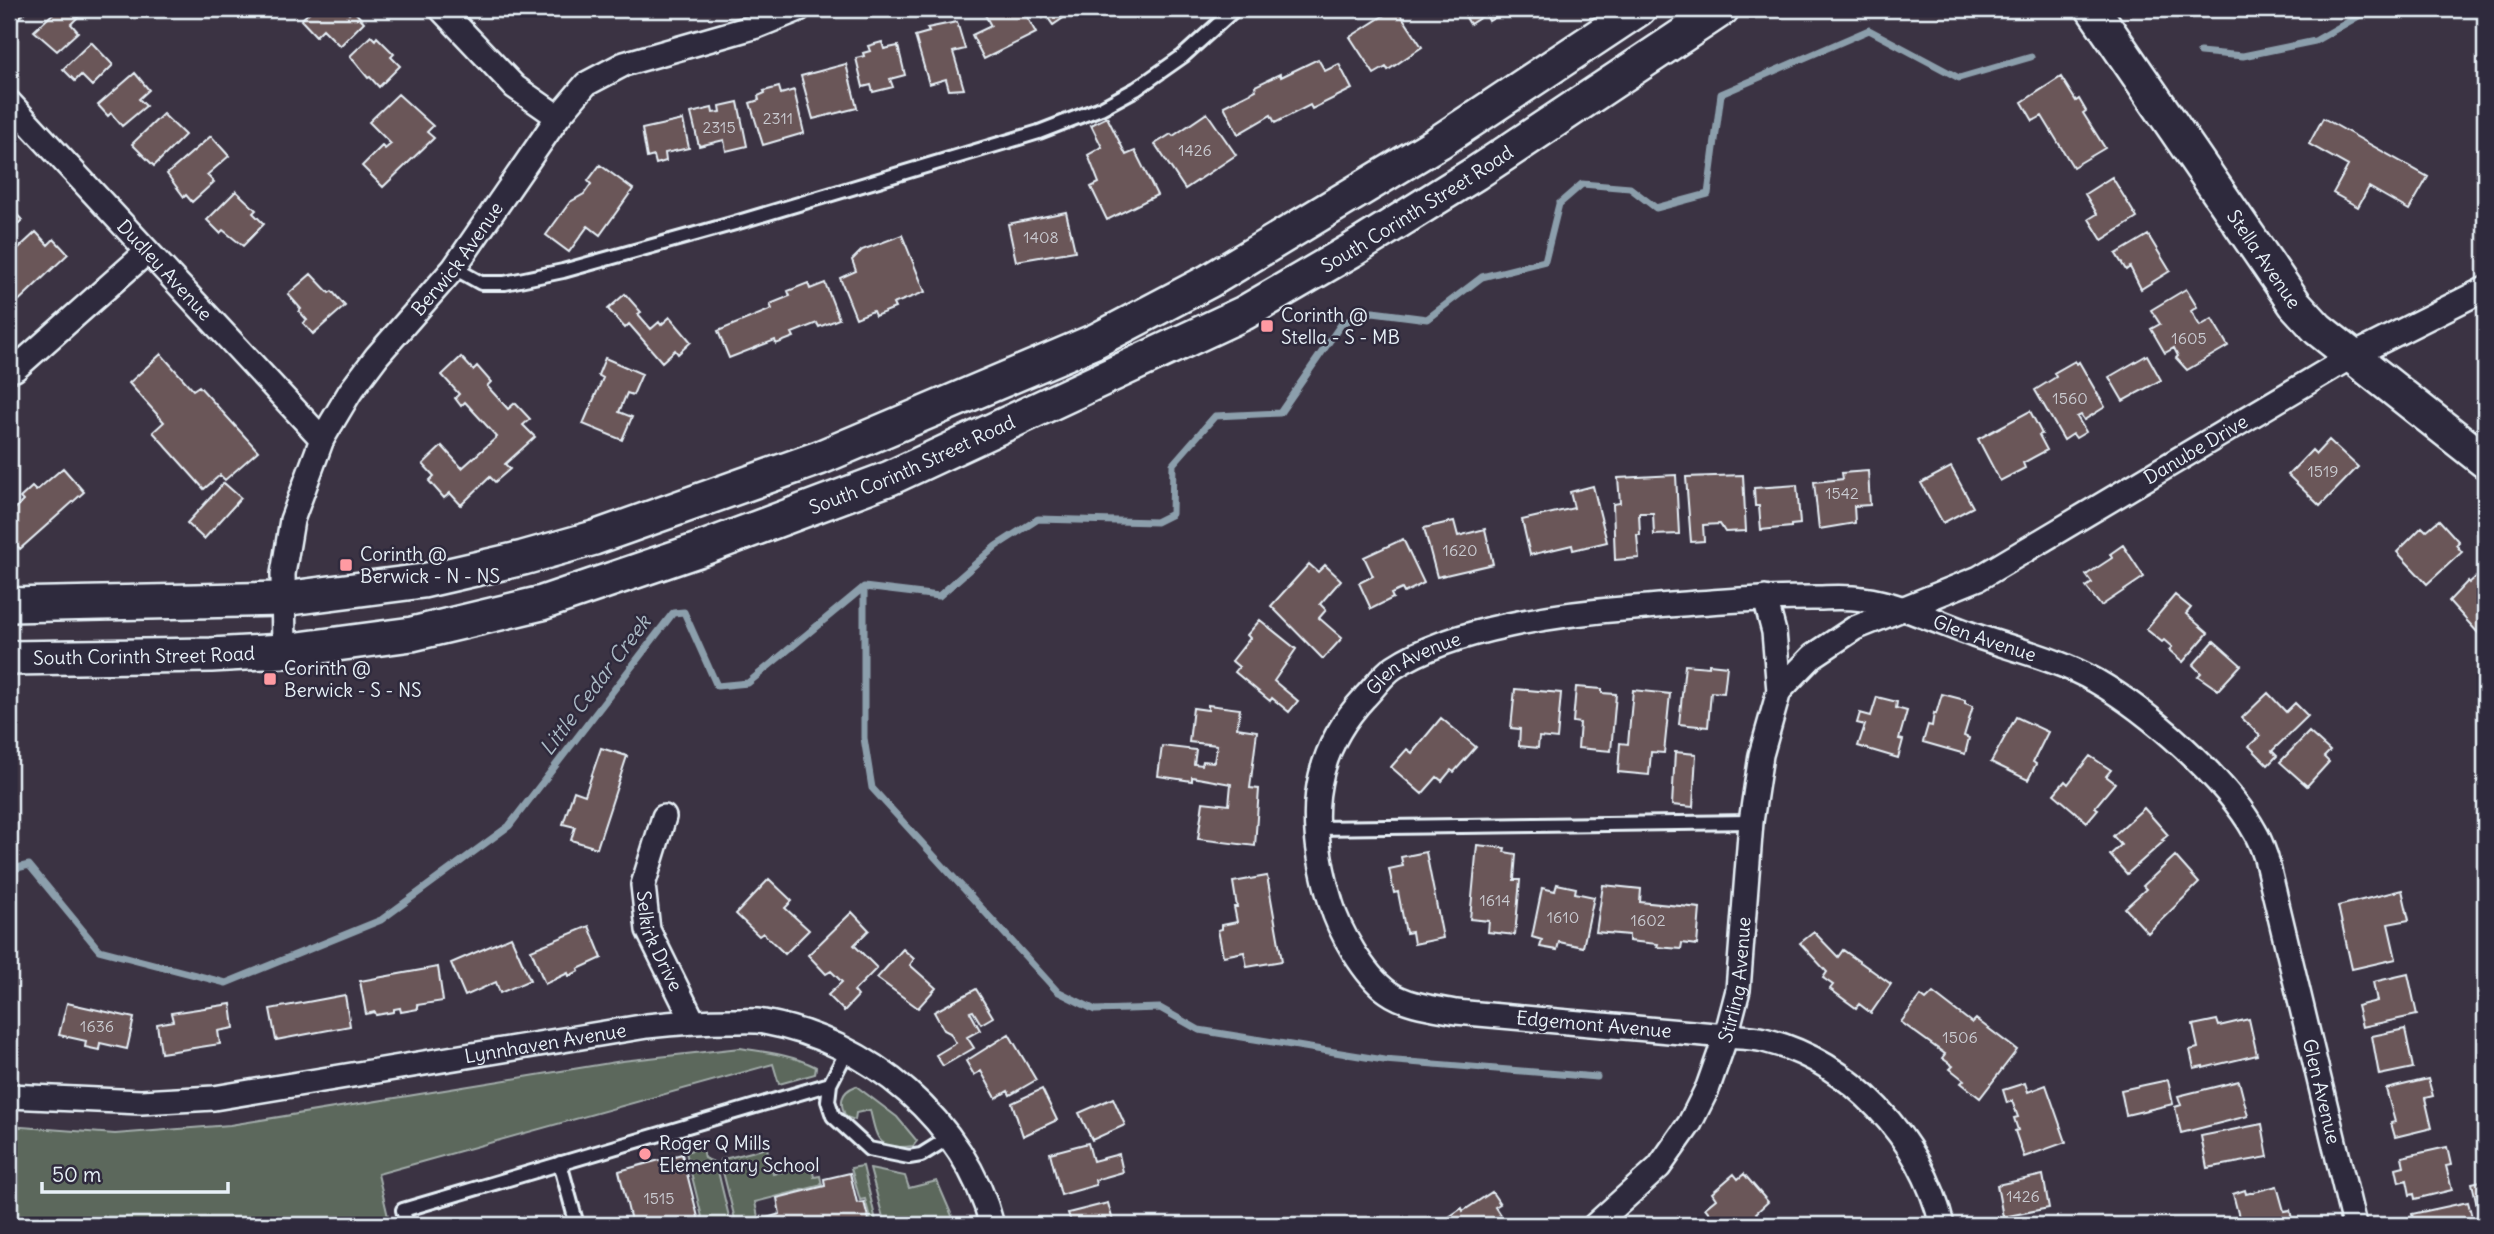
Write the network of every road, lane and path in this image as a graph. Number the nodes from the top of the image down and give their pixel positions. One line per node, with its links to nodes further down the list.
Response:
1 (441, 9): 8 (street)
2 (799, 9): 8 (street, Berwick Avenue)
3 (1235, 9): 10 (lane)
4 (1639, 9): 17 (main road, South Corinth Street Road)
5 (1722, 9): 20 (main road, South Corinth Street Road)
6 (2093, 9): 12 (main road, Stella Avenue)
7 (9, 102): 9 (street, Dudley Avenue)
8 (558, 117): 10 (street, Berwick Avenue)
9 (147, 252): 13 (street); 14 (street, Dudley Avenue)
10 (454, 268): 14 (street, Berwick Avenue)
11 (2485, 289): 12 (street, Danube Drive)
12 (2352, 356): 15 (main road, Stella Avenue); 19 (street, Danube Drive)
13 (11, 369)
14 (321, 439): 17 (street, Berwick Avenue)
15 (2485, 461)
16 (1765, 598): 19 (street, Glen Avenue); 22 (street, Stirling Avenue); 23 (street, Glen Avenue)
17 (283, 599): 18 (main road, South Corinth Street Road); 20 (street, Berwick Avenue)
18 (9, 605)
19 (1906, 610): 22 (street, Stirling Avenue); 39 (street, Glen Avenue)
20 (284, 651): 21 (main road, South Corinth Street Road)
21 (9, 658)
22 (1779, 691): 25 (street, Stirling Avenue)
23 (1318, 781): 26 (street, Edgemont Avenue)
24 (664, 817): 27 (street, Selkirk Drive)
25 (1751, 822): 26 (lane); 28 (street, Stirling Avenue)
26 (1315, 828): 28 (street, Edgemont Avenue)
27 (693, 1021): 29 (street, Lynnhaven Avenue); 31 (street, Lynnhaven Avenue)
28 (1726, 1036): 37 (street, Stirling Avenue); 38 (street, Edgemont Avenue)
29 (847, 1051): 30 (lane); 32 (street, Lynnhaven Avenue)
30 (830, 1084): 32 (lane); 33 (lane)
31 (9, 1096)
32 (950, 1136): 36 (street, Lynnhaven Avenue)
33 (560, 1163): 34 (lane); 35 (lane)
34 (407, 1225)
35 (577, 1225)
36 (992, 1225)
37 (1595, 1225)
38 (1942, 1225)
39 (2354, 1225)

